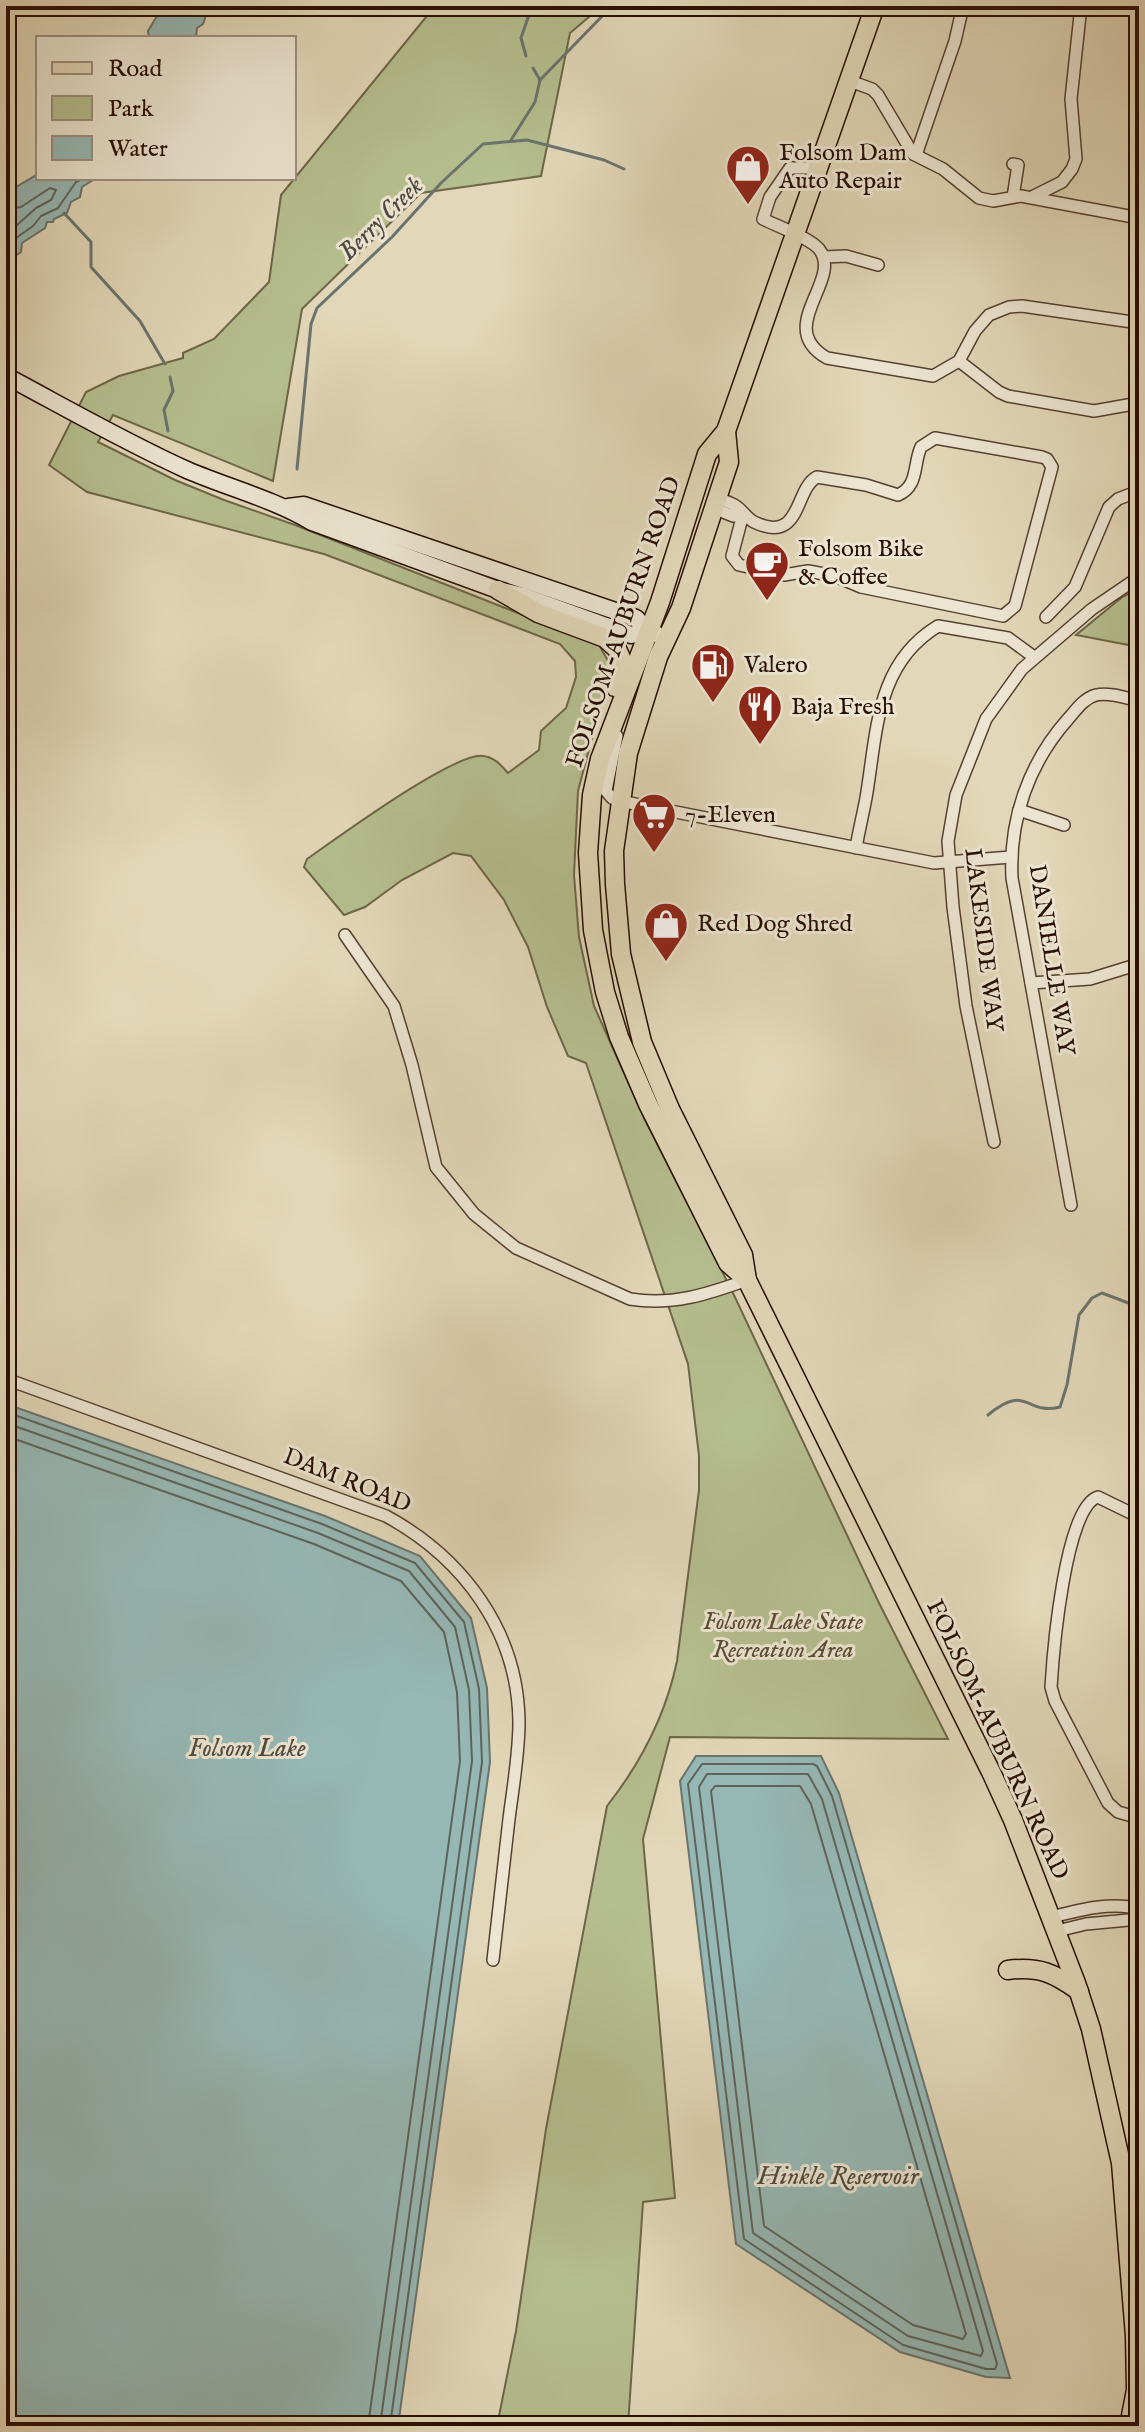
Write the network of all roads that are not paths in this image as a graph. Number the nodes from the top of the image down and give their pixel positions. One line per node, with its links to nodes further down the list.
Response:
1 (875, 6): 4 (main road, FOLSOM-AUBURN ROAD)
2 (963, 6): 5 (street)
3 (1081, 6): 9 (street)
4 (847, 80): 5 (street); 7 (main road, FOLSOM-AUBURN ROAD)
5 (916, 155): 8 (street)
6 (1013, 164): 8 (street)
7 (817, 168): 11 (main road, FOLSOM-AUBURN ROAD); 11 (street)
8 (1013, 197): 9 (street)
9 (1032, 198): 10 (street)
10 (1139, 218)
11 (794, 234): 12 (street); 18 (main road, FOLSOM-AUBURN ROAD)
12 (824, 257): 13 (street); 15 (street)
13 (878, 265)
14 (1139, 323): 15 (street)
15 (959, 361): 17 (street)
16 (6, 376): 21 (main road)
17 (1139, 403)
18 (726, 431): 20 (main road, FOLSOM-AUBURN ROAD); 26 (main road, FOLSOM-AUBURN ROAD)
19 (1139, 491): 25 (street)
20 (714, 503): 22 (street); 27 (main road, FOLSOM-AUBURN ROAD)
21 (286, 507): 24 (main road); 26 (main road)
22 (743, 514): 22 (street)
23 (1139, 577): 28 (street, LAKESIDE WAY)
24 (498, 590): 26 (main road); 31 (main road)
25 (1046, 617)
26 (647, 631): 27 (main road); 30 (main road, FOLSOM-AUBURN ROAD)
27 (666, 638): 32 (main road, FOLSOM-AUBURN ROAD)
28 (1034, 657): 35 (street); 37 (street, LAKESIDE WAY)
29 (1139, 701): 33 (street, DANIELLE WAY)
30 (619, 705): 31 (main road, FOLSOM-AUBURN ROAD); 32 (street)
31 (608, 736): 45 (main road, FOLSOM-AUBURN ROAD)
32 (620, 801): 35 (street); 45 (main road, FOLSOM-AUBURN ROAD)
33 (1019, 810): 34 (street); 36 (street, DANIELLE WAY)
34 (1064, 825)
35 (856, 848): 37 (street)
36 (1011, 857): 37 (street); 40 (street, DANIELLE WAY)
37 (948, 861): 41 (street, LAKESIDE WAY)
38 (345, 935): 45 (street)
39 (1139, 964): 40 (street)
40 (1031, 983): 43 (street, DANIELLE WAY)
41 (994, 1142)
42 (1139, 1190): 44 (street)
43 (1071, 1205)
44 (1139, 1212)
45 (747, 1280): 51 (main road, FOLSOM-AUBURN ROAD)
46 (6, 1379): 52 (street, DAM ROAD)
47 (1139, 1517): 48 (street)
48 (1139, 1818)
49 (1139, 1909): 51 (street)
50 (1139, 1919): 51 (street)
51 (1054, 1924): 54 (main road, FOLSOM-AUBURN ROAD)
52 (493, 1960)
53 (1008, 1970): 54 (main road)
54 (1079, 1991): 55 (main road, FOLSOM-AUBURN ROAD)
55 (1138, 2394): 56 (main road, FOLSOM-AUBURN ROAD)
56 (1129, 2426)

